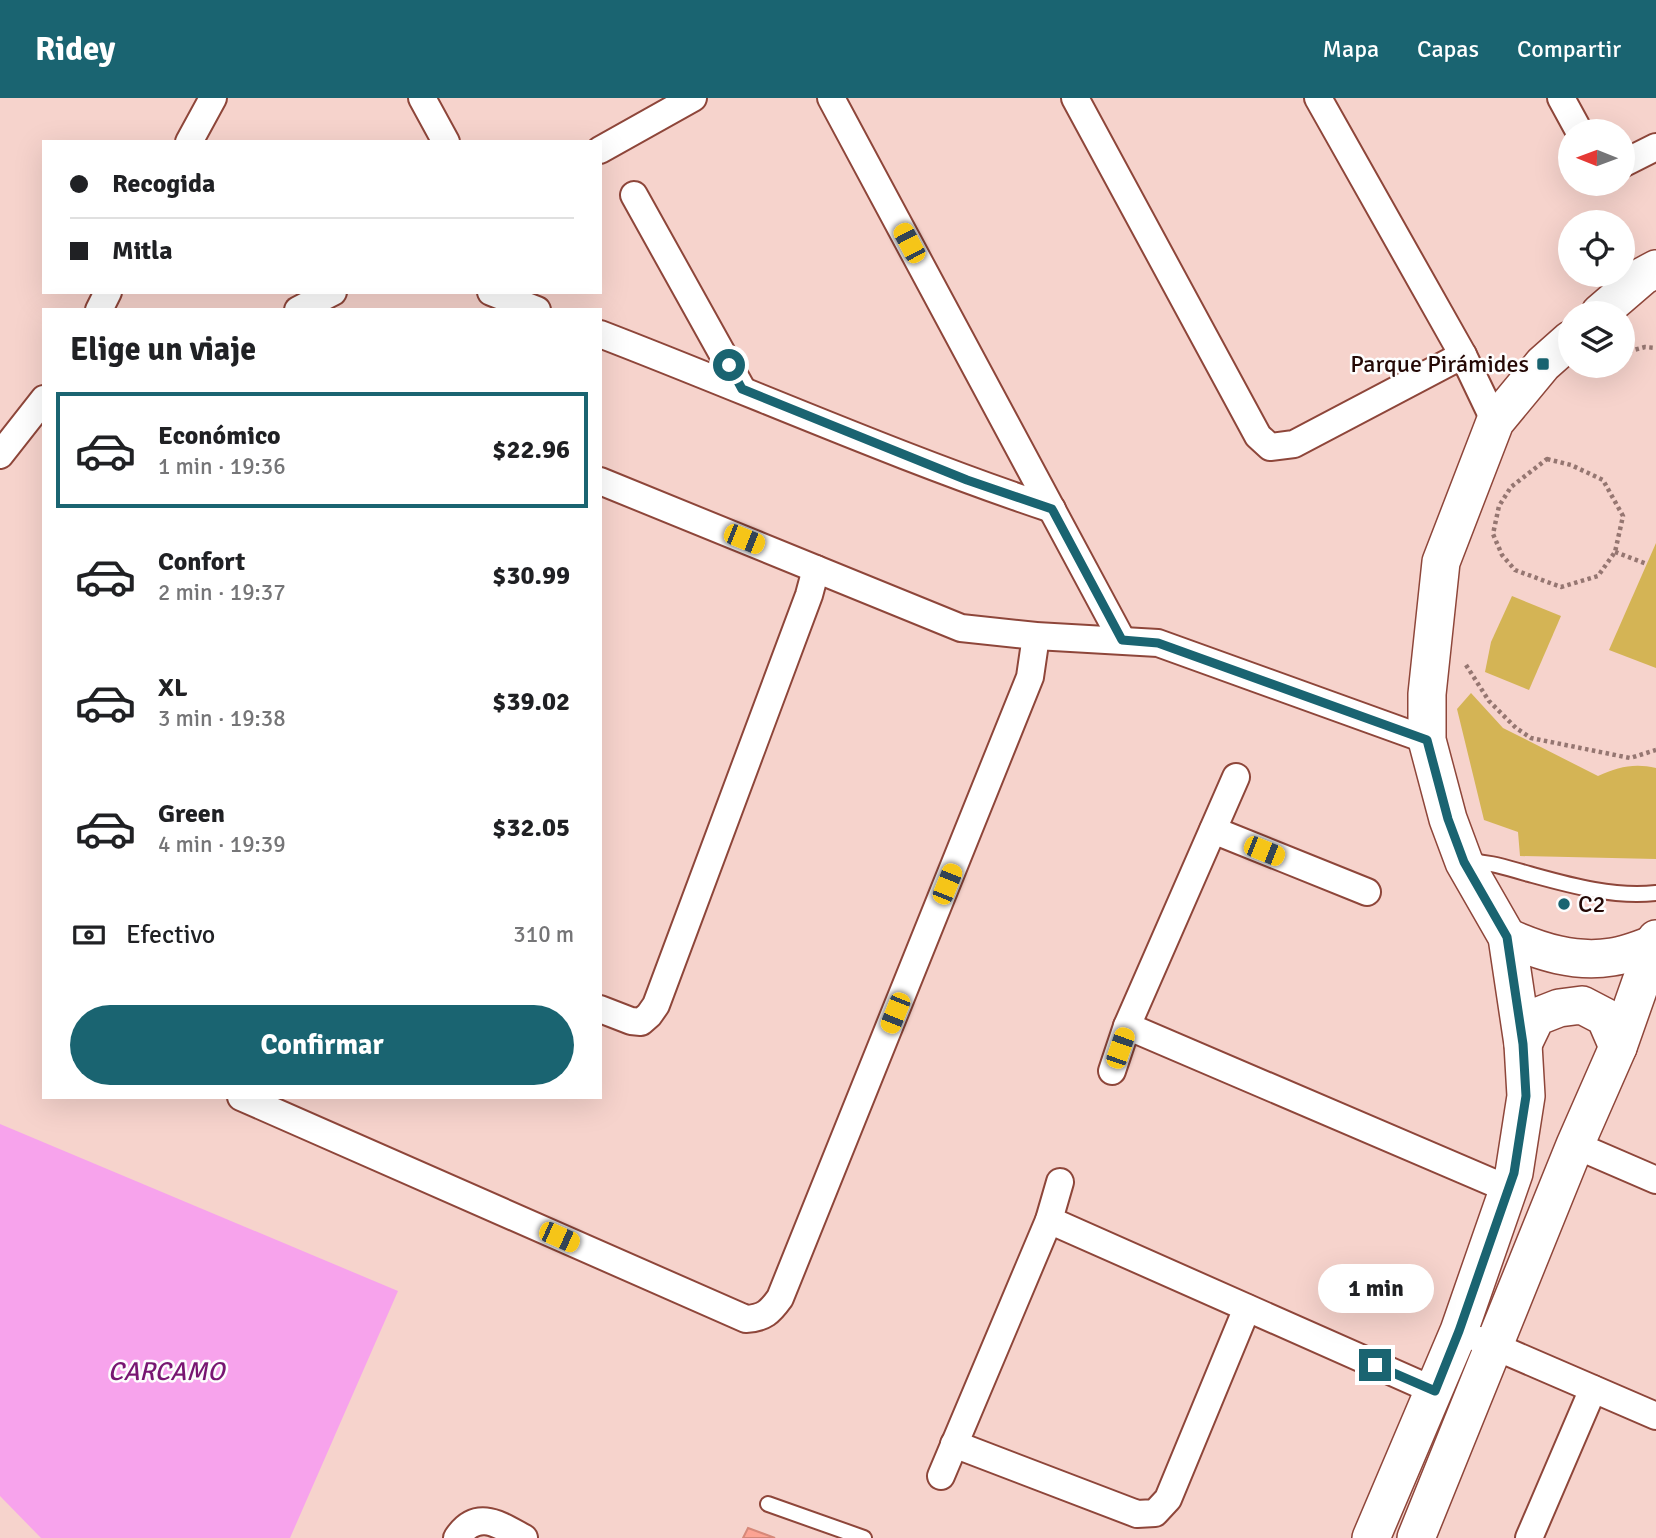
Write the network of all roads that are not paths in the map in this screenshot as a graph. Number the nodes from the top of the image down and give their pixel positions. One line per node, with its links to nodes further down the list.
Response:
1 (213, 98): 9 (street)
2 (422, 98): 10 (street)
3 (831, 98): 29 (street)
4 (1075, 98): 23 (street)
5 (1318, 98): 23 (street)
6 (1561, 98): 8 (street)
7 (677, 102): 12 (street)
8 (1572, 119)
9 (198, 136)
10 (445, 140)
11 (1656, 147): 13 (street)
12 (602, 149)
13 (1635, 158)
14 (634, 195): 24 (street)
15 (1656, 269): 18 (street)
16 (327, 294): 19 (street)
17 (496, 294): 20 (street)
18 (1614, 301)
19 (298, 303)
20 (532, 308)
21 (602, 335): 24 (street)
22 (1558, 351): 26 (street)
23 (1466, 361): 26 (street)
24 (742, 389): 29 (street)
25 (42, 402): 27 (street)
26 (1495, 422): 33 (street)
27 (0, 455)
28 (602, 482): 30 (street)
29 (1052, 509): 32 (street)
30 (816, 569): 31 (street); 41 (street)
31 (1036, 636): 32 (street); 46 (street)
32 (1122, 640): 33 (street)
33 (1427, 740): 36 (street)
34 (1236, 777): 35 (street)
35 (1213, 830): 37 (street); 42 (street)
36 (1464, 862): 38 (lane); 39 (street)
37 (1367, 892)
38 (1656, 893)
39 (1507, 937): 40 (street); 43 (street)
40 (1655, 942): 44 (street)
41 (602, 1010)
42 (1127, 1026): 45 (street); 50 (street)
43 (1523, 1044): 44 (street); 50 (street)
44 (1618, 1047): 47 (street)
45 (1112, 1071)
46 (246, 1099)
47 (1575, 1145): 48 (street); 54 (street)
48 (1656, 1180)
49 (1060, 1182): 51 (street)
50 (1508, 1189): 53 (street)
51 (1049, 1220): 52 (street); 58 (street)
52 (1247, 1308): 56 (street); 58 (street)
53 (1459, 1331): 54 (street); 56 (street)
54 (1494, 1346): 55 (street); 65 (street)
55 (1592, 1390): 57 (street); 66 (street)
56 (1435, 1391): 64 (street)
57 (1656, 1416)
58 (954, 1444): 59 (street)
59 (941, 1476)
60 (768, 1504): 63 (lane)
61 (457, 1538): 62 (street)
62 (524, 1538)
63 (864, 1538)
64 (1371, 1538)
65 (1416, 1538)
66 (1530, 1538)

